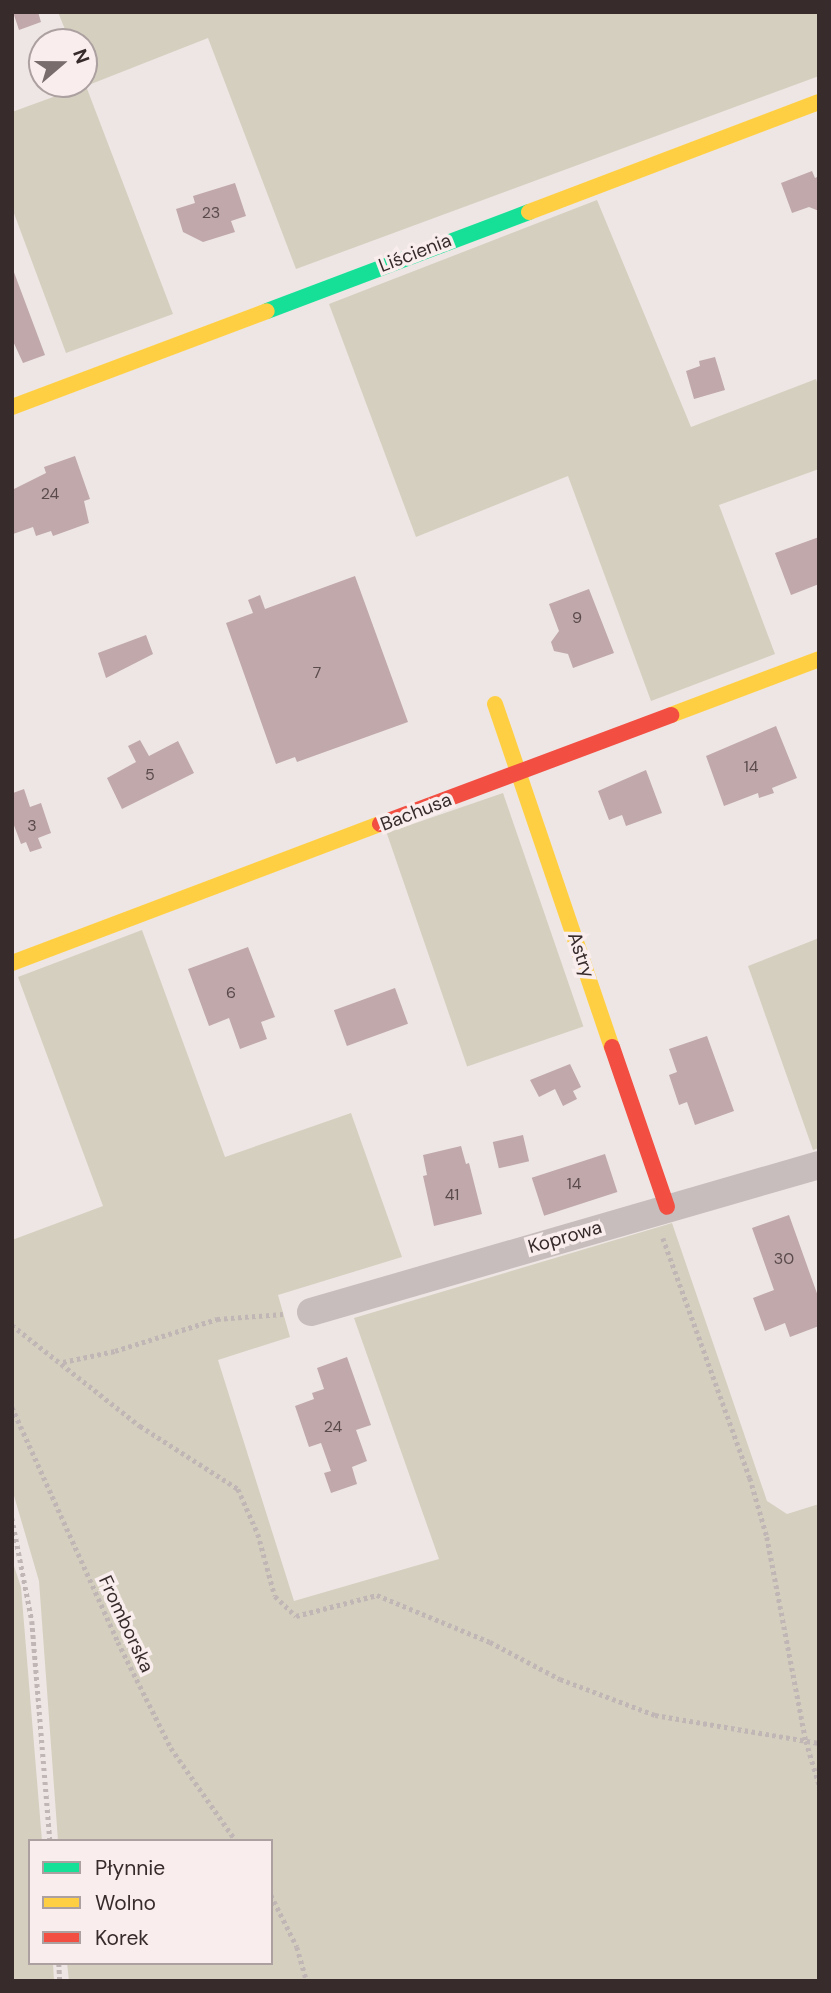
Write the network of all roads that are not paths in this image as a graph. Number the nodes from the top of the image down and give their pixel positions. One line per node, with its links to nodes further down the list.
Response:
1 (819, 102): 2 (street, Liścienia)
2 (12, 407)
3 (819, 659): 5 (street, Bachusa)
4 (495, 704): 5 (street, Astry)
5 (519, 773): 6 (street, Bachusa); 8 (street, Astry)
6 (12, 963)
7 (819, 1165): 8 (street, Koprowa)
8 (660, 1209): 9 (street, Koprowa)
9 (311, 1312)

